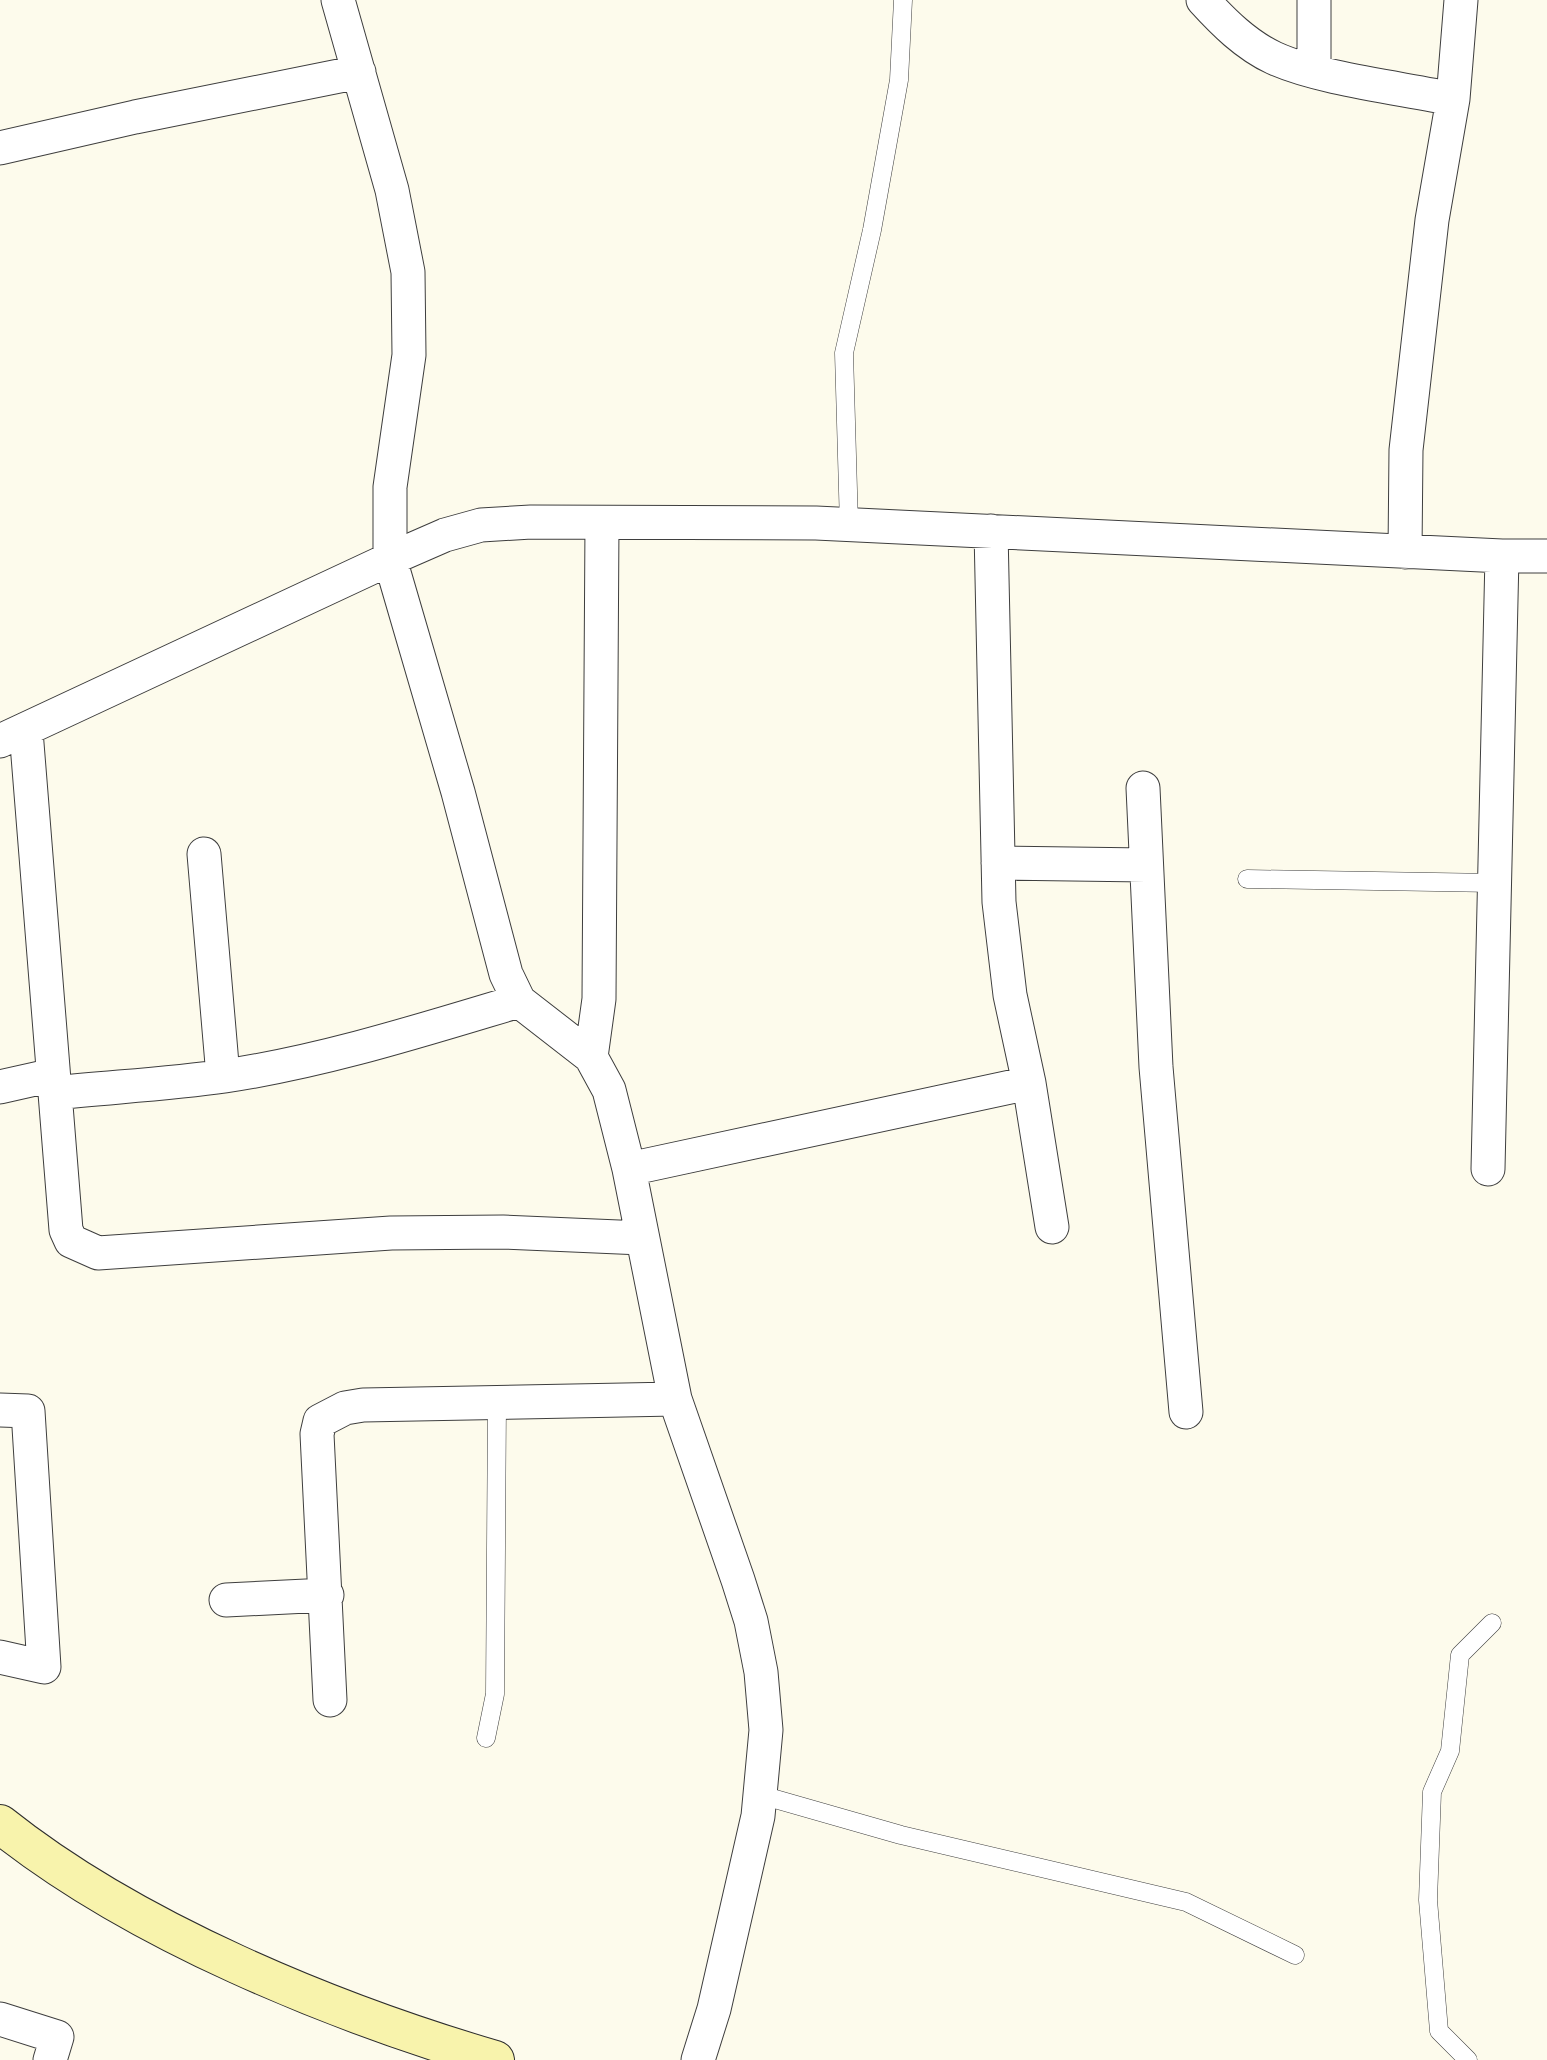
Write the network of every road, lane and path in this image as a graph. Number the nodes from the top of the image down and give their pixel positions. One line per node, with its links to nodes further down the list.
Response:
1 (338, 0): 7 (street)
2 (903, 0): 11 (lane)
3 (1203, 0): 6 (street)
4 (1314, 0): 6 (street)
5 (1461, 0): 8 (street)
6 (1314, 70): 8 (street)
7 (359, 72): 9 (street); 16 (street)
8 (1453, 99): 14 (street)
9 (0, 148)
10 (602, 523): 11 (street); 16 (street); 25 (street)
11 (849, 525): 12 (street)
12 (992, 531): 14 (street); 20 (street)
13 (1545, 548): 15 (street)
14 (1405, 552): 15 (street)
15 (1502, 556): 23 (street)
16 (390, 559): 17 (street); 24 (street)
17 (13, 736): 28 (street)
18 (1143, 788): 21 (street)
19 (204, 855): 26 (street)
20 (998, 863): 21 (street); 27 (street)
21 (1146, 865): 37 (street)
22 (1247, 879): 23 (lane)
23 (1495, 883): 31 (street)
24 (519, 1001): 25 (street); 26 (street)
25 (591, 1057): 30 (street)
26 (223, 1076): 28 (street)
27 (1029, 1083): 30 (street); 32 (street)
28 (54, 1084): 29 (street); 33 (street)
29 (0, 1087)
30 (629, 1169): 33 (street)
31 (1488, 1169)
32 (1052, 1227)
33 (642, 1238): 34 (street)
34 (675, 1399): 35 (street); 44 (street)
35 (497, 1402): 38 (street); 43 (lane)
36 (0, 1409): 41 (street)
37 (1186, 1412)
38 (327, 1595): 39 (street); 42 (street)
39 (226, 1600)
40 (1492, 1623): 51 (lane)
41 (0, 1657)
42 (330, 1700)
43 (486, 1738)
44 (761, 1795): 46 (lane); 50 (street)
45 (0, 1825): 49 (street)
46 (1295, 1955)
47 (0, 2020): 48 (street)
48 (50, 2060)
49 (495, 2060)
50 (698, 2060)
51 (1468, 2060)

